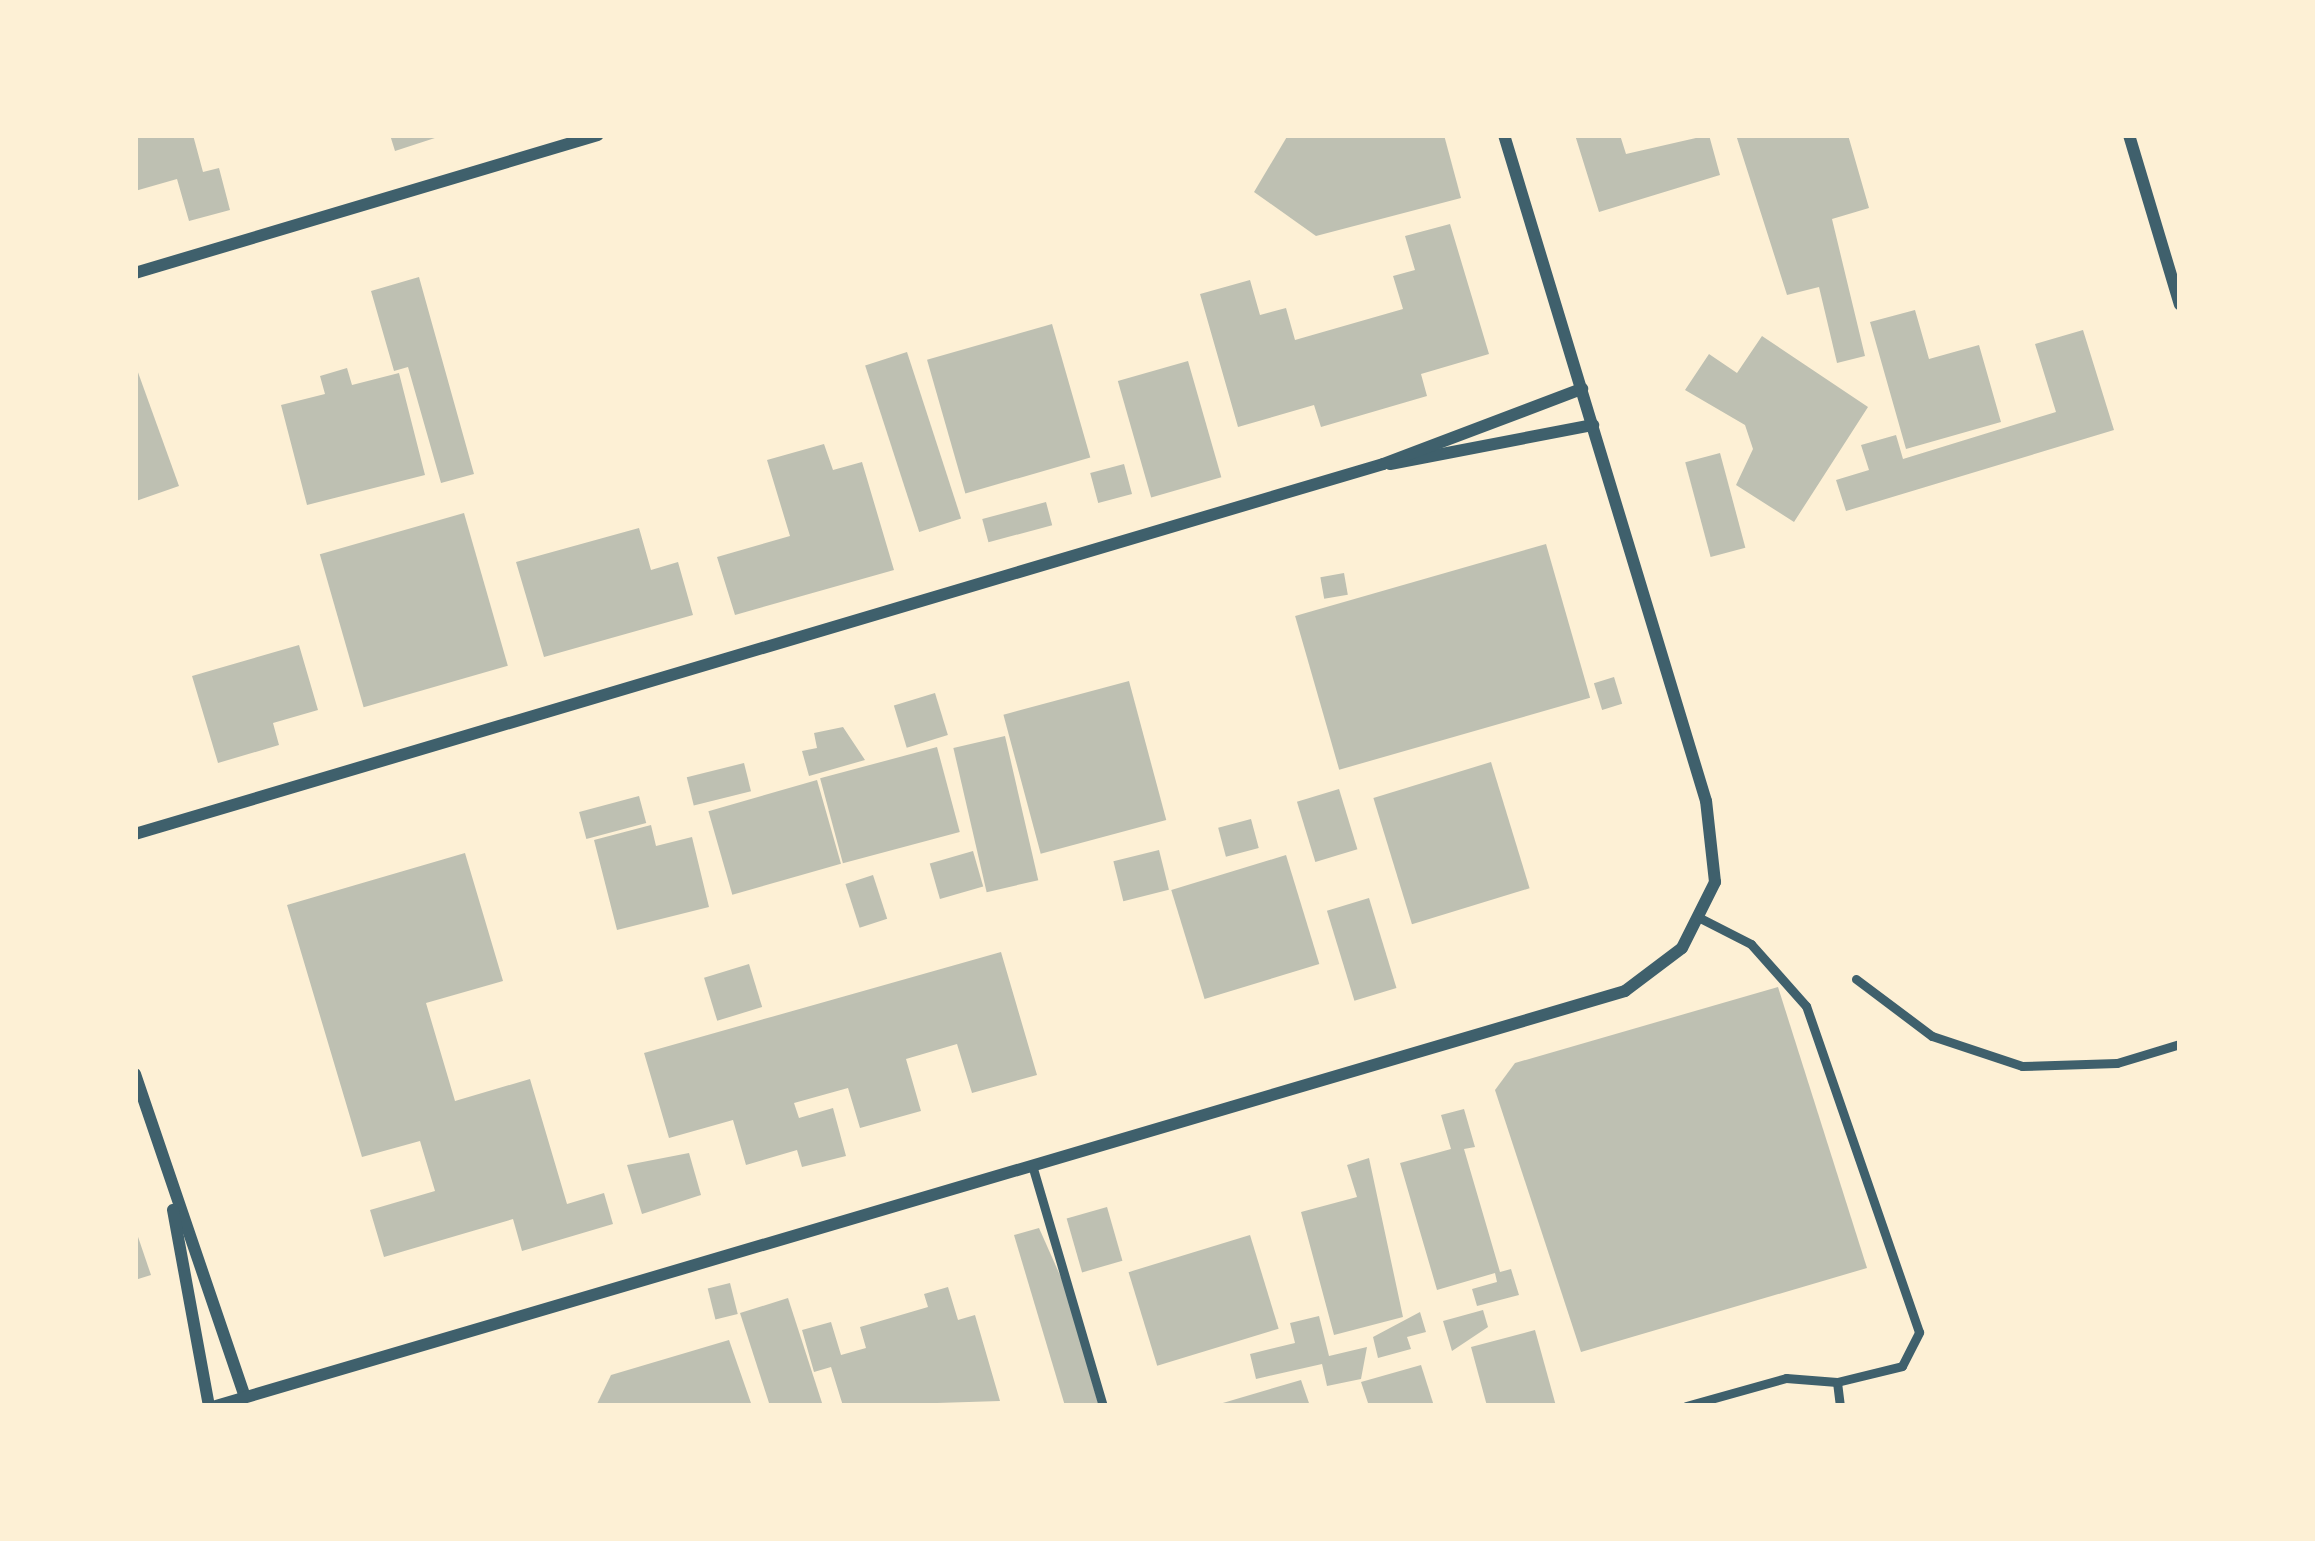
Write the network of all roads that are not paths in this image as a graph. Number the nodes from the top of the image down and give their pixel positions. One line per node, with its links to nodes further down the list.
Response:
1 (598, 135): 4 (street)
2 (1504, 135): 6 (street)
3 (2129, 135): 5 (street)
4 (135, 273)
5 (2180, 305)
6 (1582, 389): 7 (street); 8 (street)
7 (1593, 425): 8 (street); 10 (street)
8 (1383, 464): 9 (street)
9 (135, 834)
10 (1702, 919): 14 (street); 16 (lane)
11 (1856, 979): 12 (lane)
12 (2180, 1044)
13 (135, 1074): 15 (street)
14 (1032, 1165): 17 (street); 19 (lane)
15 (172, 1203): 17 (street); 18 (street)
16 (1838, 1382): 20 (lane); 21 (lane)
17 (245, 1397): 18 (street)
18 (213, 1406)
19 (1102, 1406)
20 (1687, 1406)
21 (1840, 1406)

